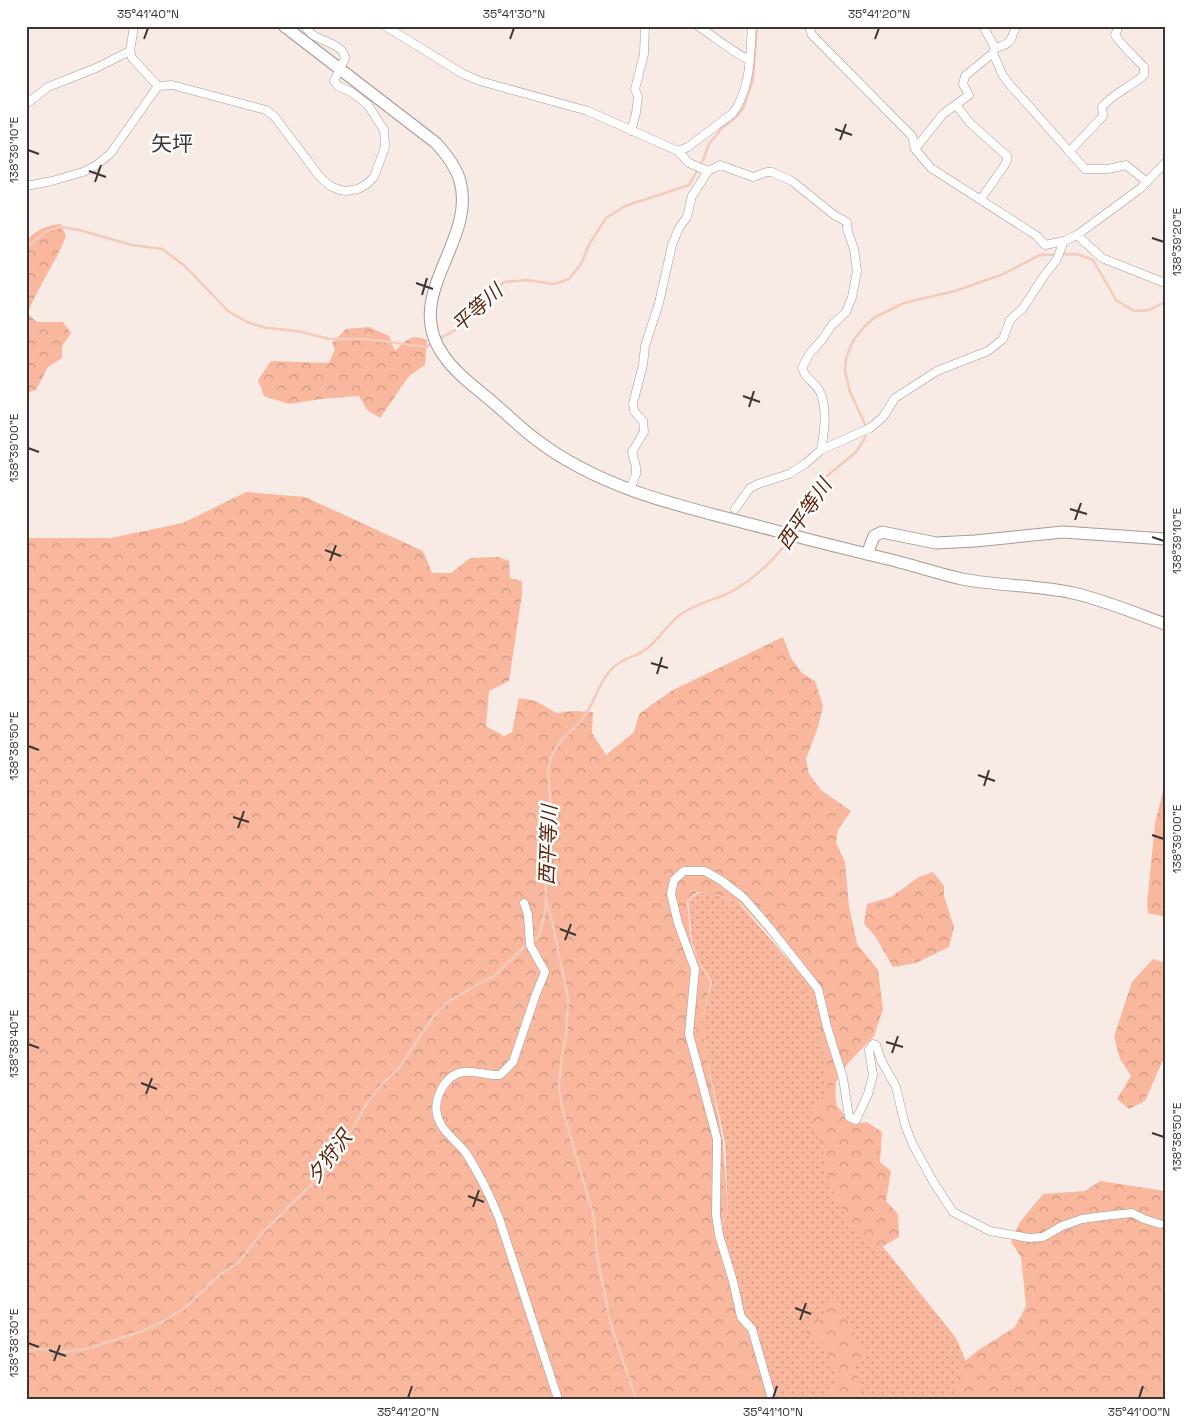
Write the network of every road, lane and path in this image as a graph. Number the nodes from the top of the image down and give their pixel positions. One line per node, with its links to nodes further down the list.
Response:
1 (134, 26): 13 (street)
2 (284, 26): 15 (street)
3 (305, 26): 15 (street)
4 (385, 26): 19 (street)
5 (645, 26): 19 (street)
6 (698, 26): 14 (street)
7 (752, 26): 14 (street)
8 (809, 26): 20 (street)
9 (983, 26): 12 (street)
10 (1017, 26): 12 (street)
11 (1119, 26): 22 (street)
12 (994, 50): 18 (street); 22 (street)
13 (130, 51): 16 (street); 17 (street)
14 (749, 60): 21 (street)
15 (340, 68): 16 (street); 32 (street)
16 (158, 86): 26 (street)
17 (26, 104)
18 (956, 105): 20 (street); 27 (street)
19 (631, 132): 21 (street)
20 (915, 149): 27 (street)
21 (678, 151): 24 (street)
22 (1069, 152): 25 (street)
23 (1165, 163): 25 (street)
24 (706, 170): 31 (street); 32 (street)
25 (1146, 182): 28 (street)
26 (26, 186)
27 (981, 199): 29 (street)
28 (1077, 235): 29 (street); 30 (street)
29 (1063, 245): 31 (street)
30 (1165, 283)
31 (820, 450): 33 (street)
32 (630, 490): 35 (street)
33 (735, 509)
34 (1165, 539): 35 (street)
35 (867, 554): 36 (street)
36 (1165, 624)
37 (524, 903): 39 (street)
38 (1160, 1224): 40 (street)
39 (558, 1399)
40 (772, 1399)

